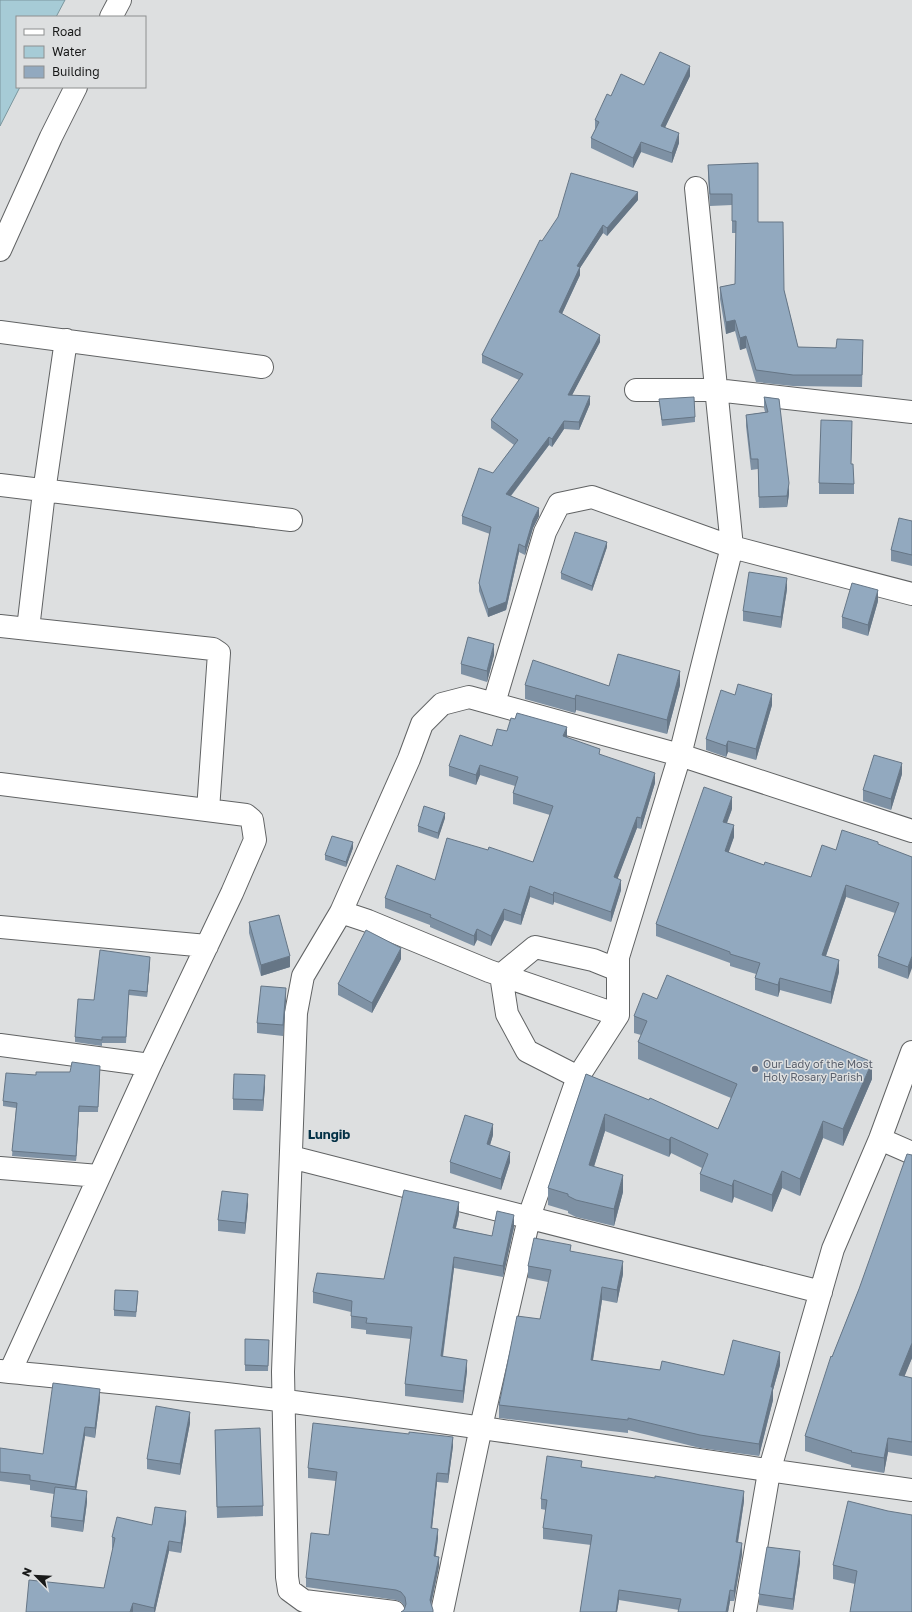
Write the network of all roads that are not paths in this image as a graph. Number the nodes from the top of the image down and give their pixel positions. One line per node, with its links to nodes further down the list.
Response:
1 (120, 0): 2 (street)
2 (112, 16)
3 (76, 88): 5 (street)
4 (696, 188): 10 (street)
5 (0, 250)
6 (0, 332): 7 (street)
7 (66, 340): 8 (street); 13 (street)
8 (262, 367)
9 (636, 390): 10 (street)
10 (716, 390): 11 (street); 15 (street)
11 (912, 412)
12 (0, 485): 13 (street)
13 (44, 492): 14 (street); 18 (street)
14 (291, 520)
15 (732, 547): 16 (street); 19 (street); 20 (street)
16 (912, 594)
17 (0, 626): 18 (street)
18 (28, 629): 22 (street)
19 (494, 703): 20 (street); 24 (street)
20 (680, 755): 23 (street); 27 (street)
21 (0, 784): 22 (street)
22 (208, 810): 26 (street)
23 (912, 831)
24 (341, 912): 28 (street); 36 (street)
25 (0, 927): 26 (street)
26 (207, 946): 32 (street)
27 (618, 970): 28 (street); 29 (street)
28 (501, 975): 29 (street); 33 (street)
29 (618, 1014): 33 (street)
30 (0, 1045): 32 (street)
31 (912, 1052): 34 (street)
32 (150, 1065): 38 (street)
33 (578, 1077): 39 (street)
34 (880, 1139): 35 (street); 40 (street)
35 (912, 1153)
36 (290, 1157): 39 (street); 42 (street)
37 (0, 1168): 38 (street)
38 (99, 1176): 41 (street)
39 (529, 1218): 40 (street); 43 (street)
40 (821, 1292): 44 (street)
41 (5, 1372): 42 (street)
42 (283, 1400): 43 (street); 46 (street)
43 (481, 1427): 44 (street); 47 (street)
44 (769, 1472): 45 (street); 48 (street)
45 (912, 1490)
46 (394, 1612)
47 (442, 1612)
48 (745, 1612)

